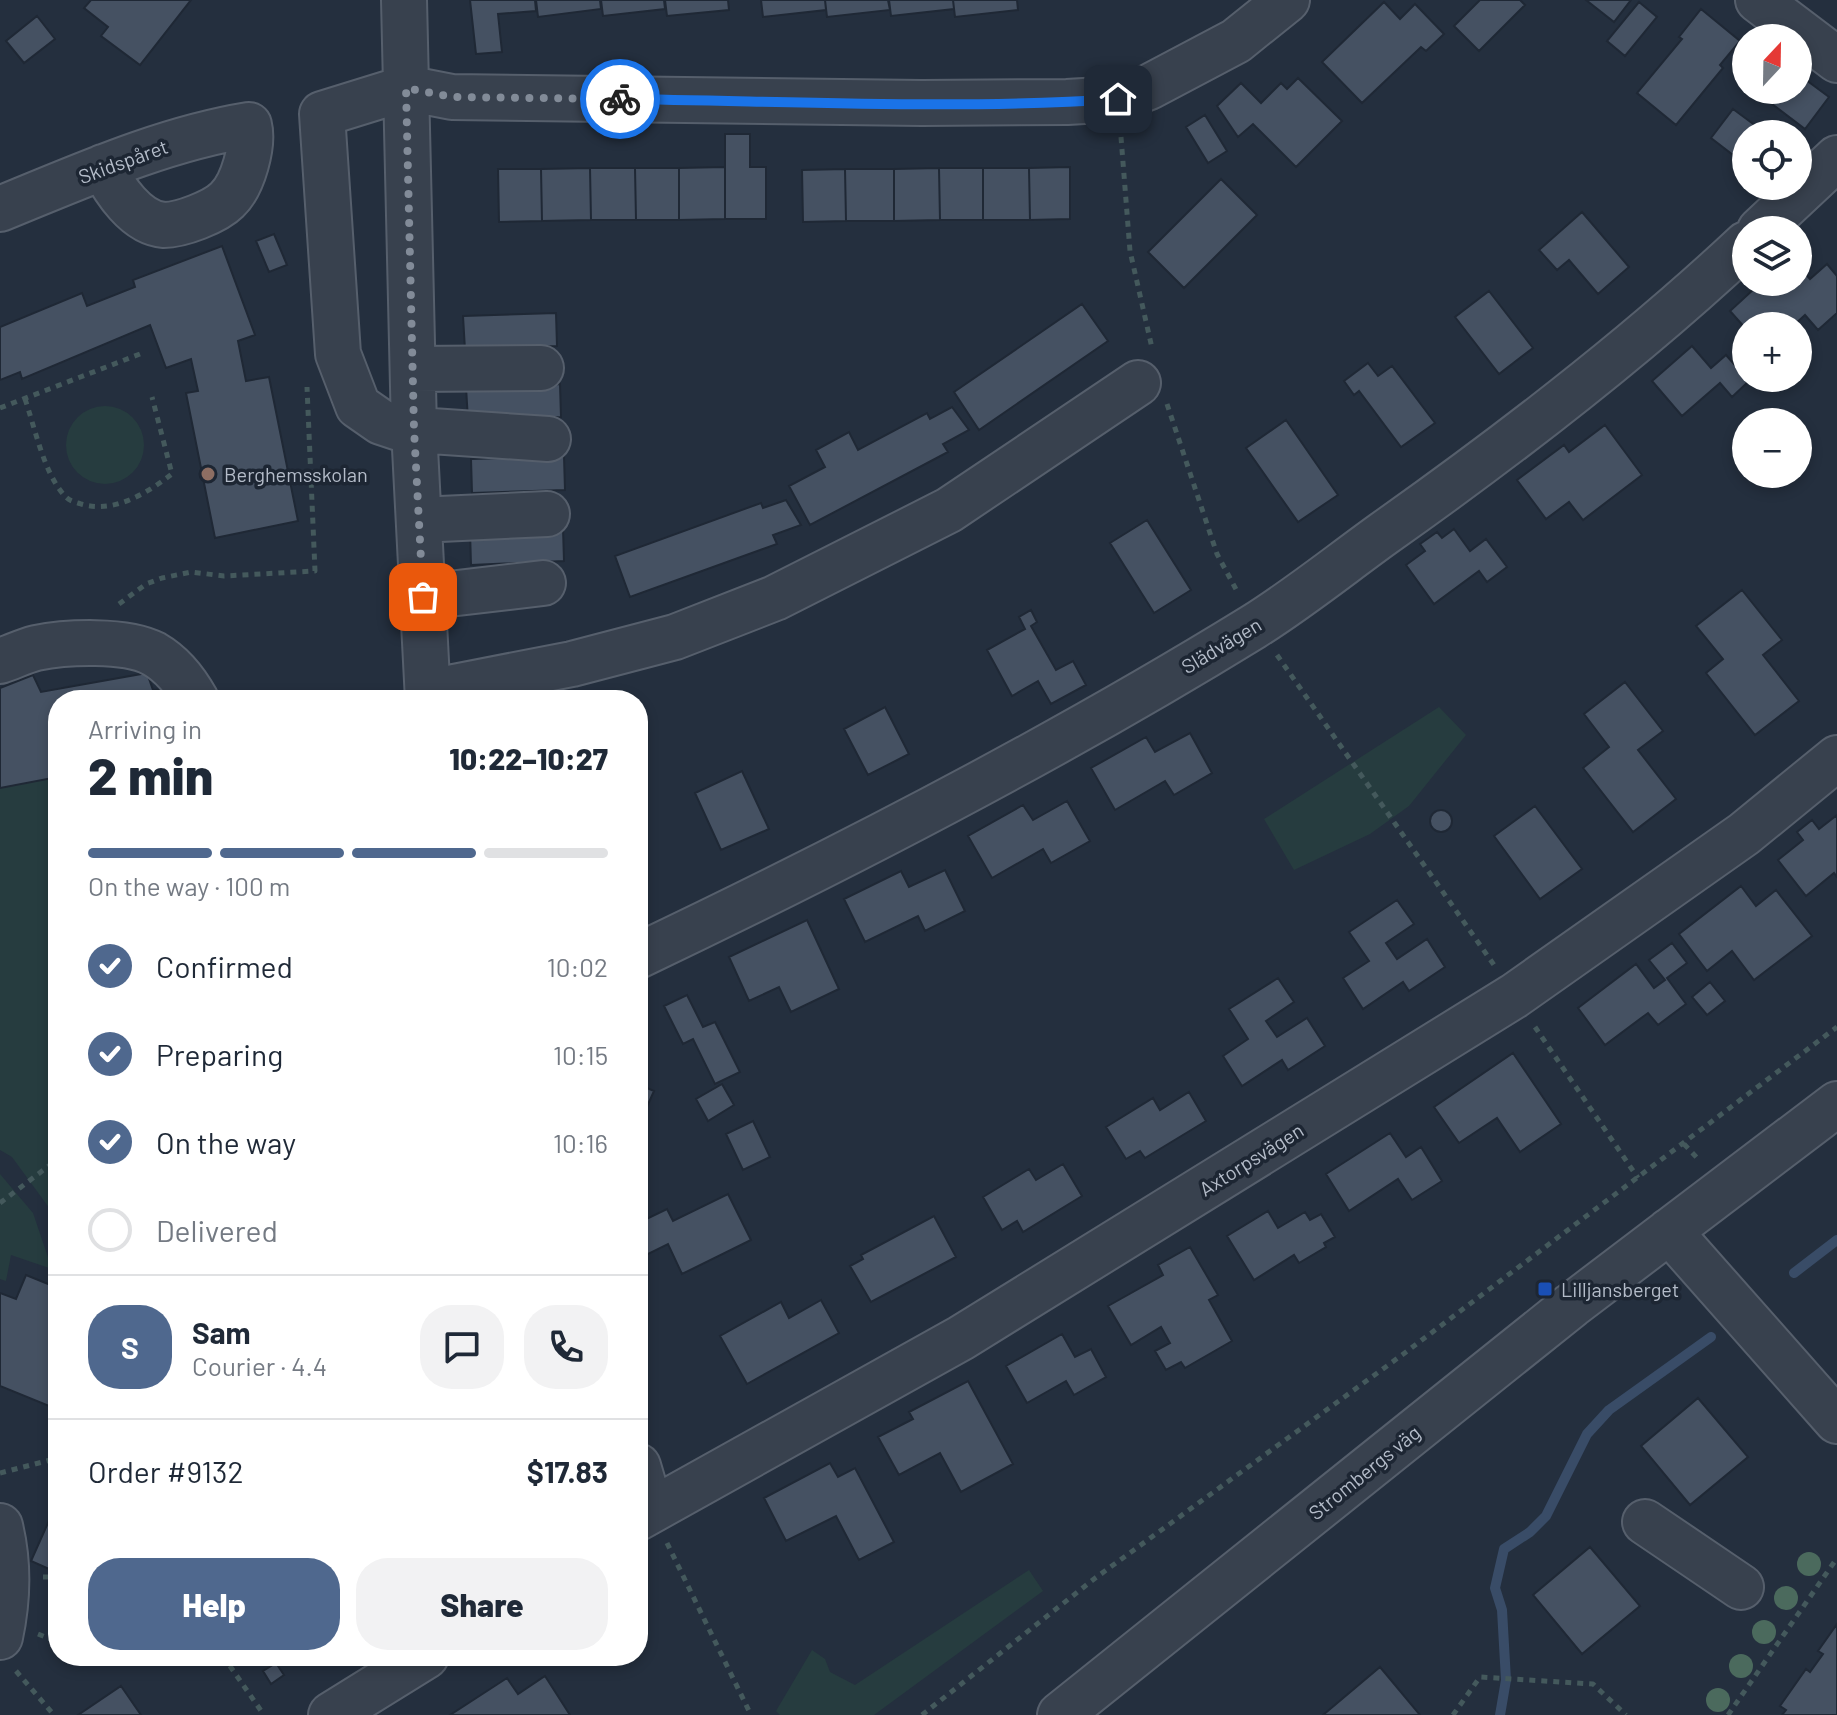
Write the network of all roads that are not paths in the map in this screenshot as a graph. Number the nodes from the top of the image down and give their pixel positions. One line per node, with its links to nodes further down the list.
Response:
1 (404, 0): 5 (street)
2 (1287, 0): 5 (street)
3 (1758, 0): 4 (street)
4 (1837, 60)
5 (406, 88): 12 (street); 14 (street)
6 (1837, 158): 9 (street)
7 (103, 167): 7 (street, Skidspåret); 8 (street, Skidspåret)
8 (0, 209)
9 (1775, 216)
10 (1732, 256): 25 (street, Slädvägen)
11 (541, 368): 12 (street)
12 (413, 369): 14 (street)
13 (1138, 383): 23 (street)
14 (414, 429): 15 (street); 17 (street)
15 (548, 439)
16 (547, 514): 17 (street)
17 (419, 520): 19 (street)
18 (543, 583): 19 (street)
19 (423, 597): 22 (street)
20 (0, 661): 21 (street)
21 (190, 690)
22 (428, 690)
23 (455, 690)
24 (1837, 758): 29 (street, Axtorpsvägen)
25 (648, 951)
26 (1837, 1104): 27 (street, Strombergs väg)
27 (1669, 1231): 28 (street); 37 (street, Strombergs väg)
28 (1837, 1421)
29 (648, 1512)
30 (1645, 1522): 33 (street)
31 (0, 1526): 32 (street)
32 (3, 1580): 34 (street)
33 (1741, 1587)
34 (4, 1650)
35 (410, 1666): 36 (street)
36 (331, 1715)
37 (1060, 1715)

